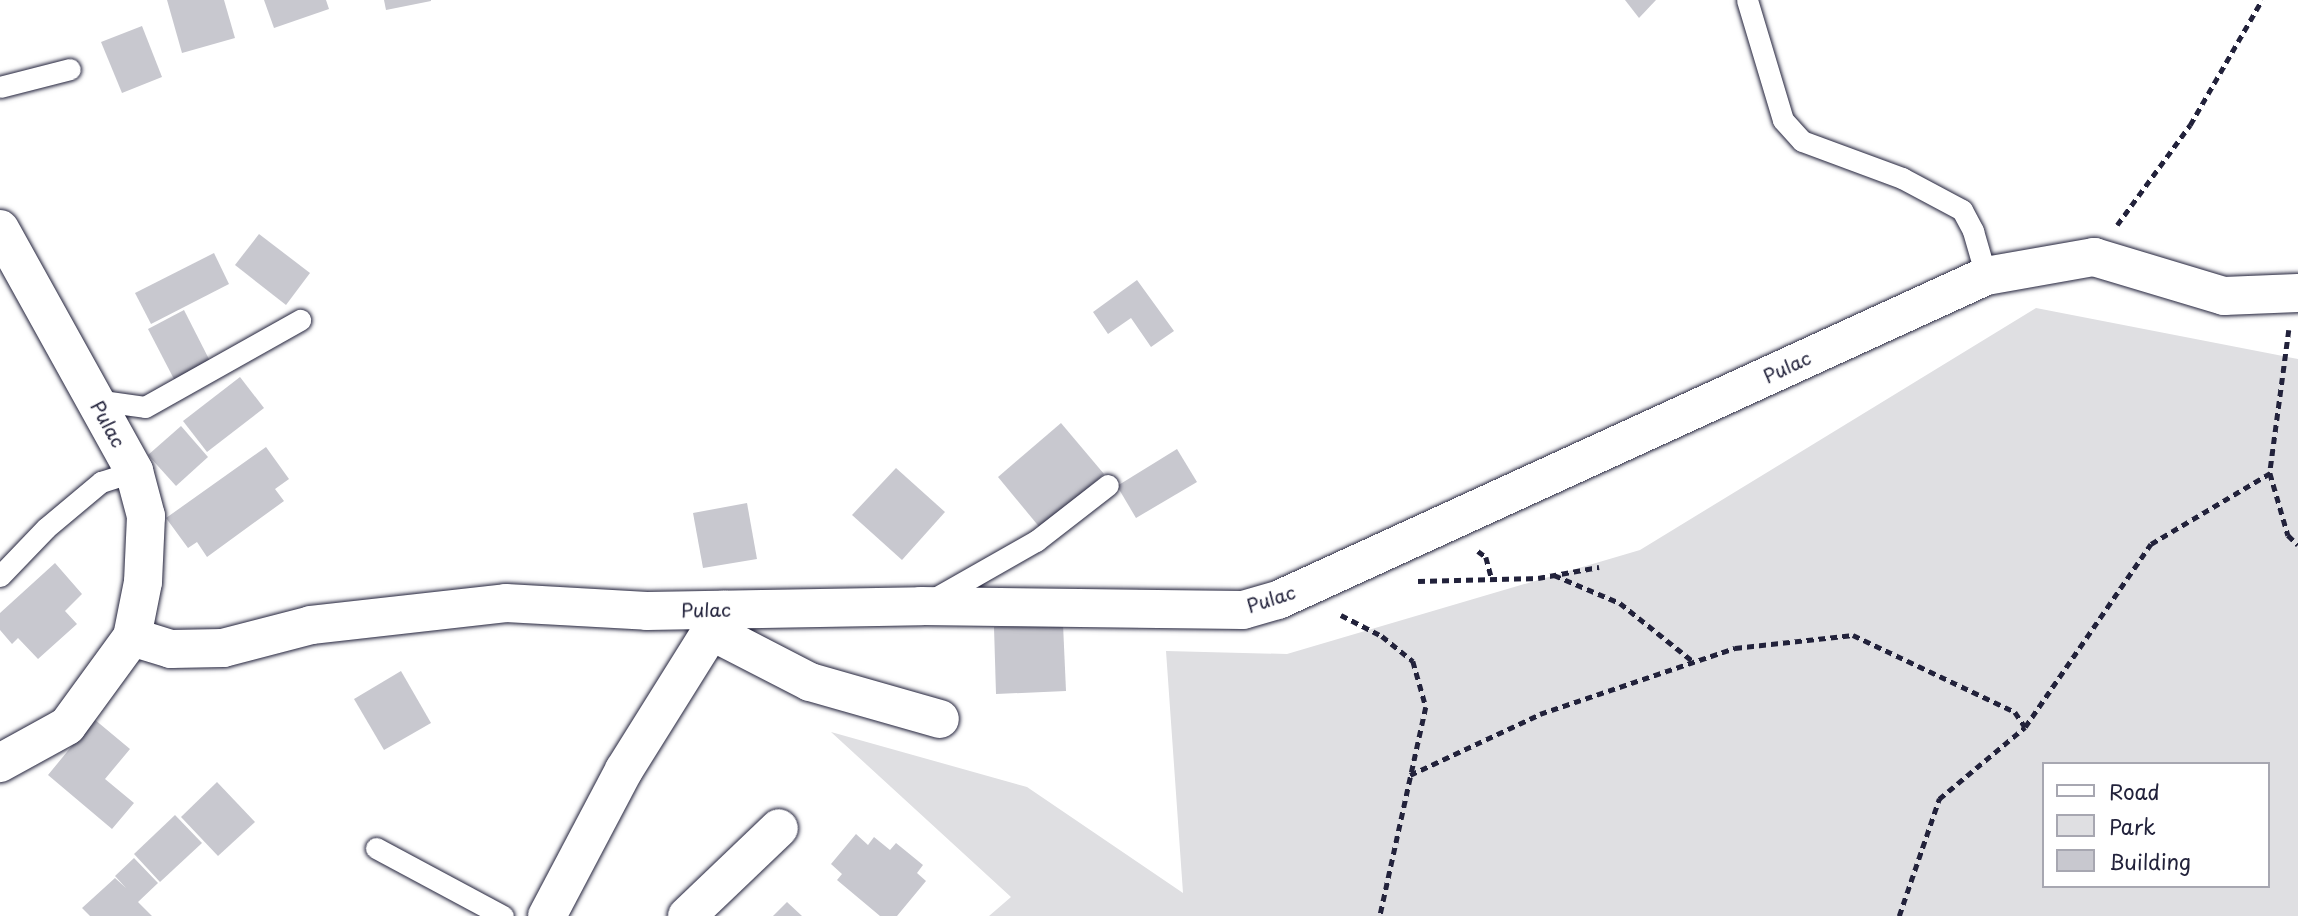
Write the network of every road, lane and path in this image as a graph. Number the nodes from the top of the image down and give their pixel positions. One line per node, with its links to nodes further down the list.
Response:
1 (1747, 0): 7 (lane)
2 (2262, 0): 6 (path)
3 (70, 69): 4 (lane)
4 (0, 87)
5 (0, 229): 10 (street, Pulac)
6 (2094, 257): 7 (street, Pulac); 8 (street, Pulac)
7 (1986, 276): 21 (street, Pulac)
8 (2296, 293): 12 (path)
9 (300, 320): 10 (lane)
10 (95, 400): 11 (street, Pulac)
11 (134, 471): 18 (lane); 26 (street, Pulac)
12 (2270, 473): 14 (path); 29 (path)
13 (1108, 485): 21 (lane)
14 (2298, 545)
15 (1486, 557): 19 (path)
16 (1599, 567): 17 (path)
17 (1553, 575): 19 (path); 27 (path)
18 (0, 576)
19 (1492, 580): 20 (path)
20 (1414, 581)
21 (921, 606): 25 (street, Pulac)
22 (1350, 609): 23 (path)
23 (1341, 615): 24 (path); 31 (path)
24 (1331, 620)
25 (718, 621): 26 (street, Pulac); 28 (street); 35 (street)
26 (132, 637): 30 (street, Pulac)
27 (1694, 662): 29 (path); 31 (path)
28 (940, 719)
29 (2025, 727): 38 (path)
30 (0, 763)
31 (1410, 775): 37 (path)
32 (779, 828): 36 (street)
33 (376, 848): 34 (lane)
34 (503, 916)
35 (547, 916)
36 (687, 916)
37 (1380, 916)
38 (1899, 916)

